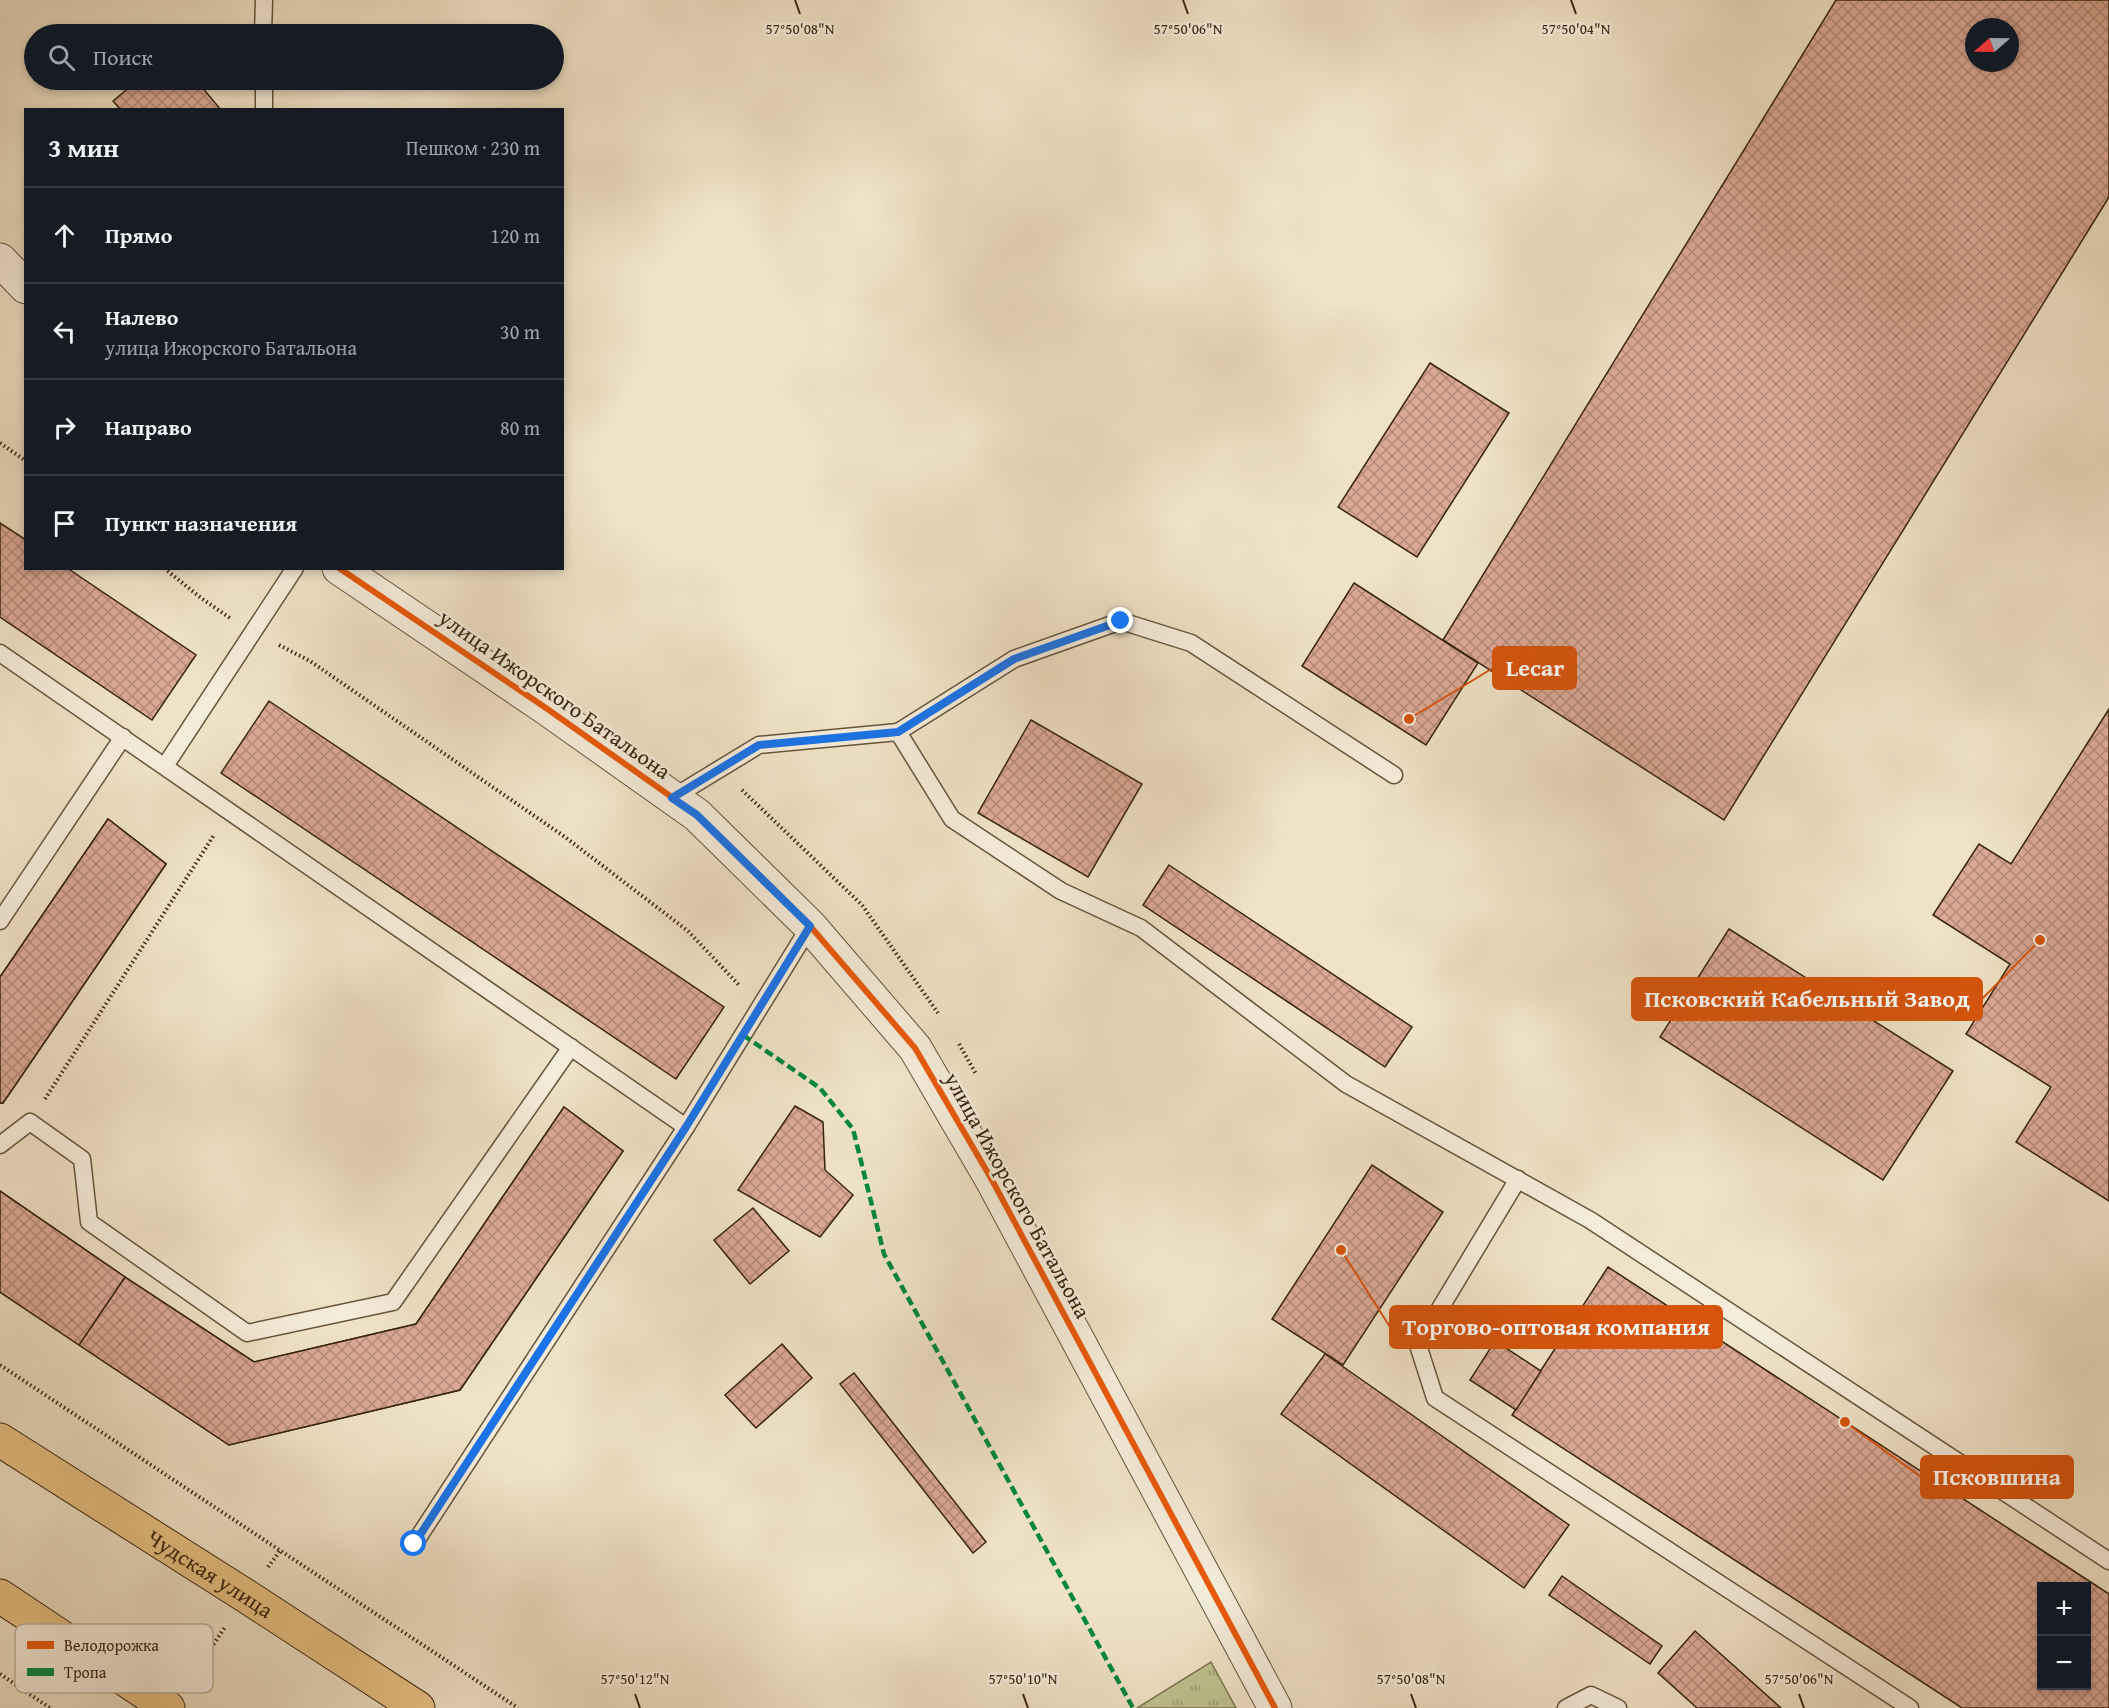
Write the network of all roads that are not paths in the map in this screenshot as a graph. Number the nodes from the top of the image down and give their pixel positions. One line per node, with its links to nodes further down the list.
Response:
1 (264, 0): 2 (lane)
2 (263, 24)
3 (264, 90): 4 (lane)
4 (264, 108)
5 (0, 260): 6 (street)
6 (24, 285)
7 (294, 570): 12 (lane)
8 (342, 570): 14 (street, улица Ижорского Батальона)
9 (0, 653): 11 (lane)
10 (898, 732): 13 (lane); 14 (lane); 20 (lane)
11 (123, 737): 12 (lane); 15 (lane)
12 (165, 766): 17 (lane)
13 (1394, 775)
14 (672, 798): 16 (street, улица Ижорского Батальона)
15 (0, 921)
16 (810, 926): 18 (lane); 29 (street, улица Ижорского Батальона)
17 (571, 1047): 18 (lane); 19 (lane)
18 (686, 1127): 22 (lane)
19 (0, 1145)
20 (1518, 1179): 23 (lane); 32 (lane)
21 (0, 1440): 28 (highway, Чудская улица)
22 (414, 1544)
23 (2109, 1561)
24 (0, 1596): 25 (highway)
25 (42, 1624)
26 (146, 1693): 27 (highway)
27 (168, 1708)
28 (418, 1708)
29 (1275, 1708)
30 (1566, 1708): 31 (lane)
31 (1618, 1708)
32 (1910, 1708)

